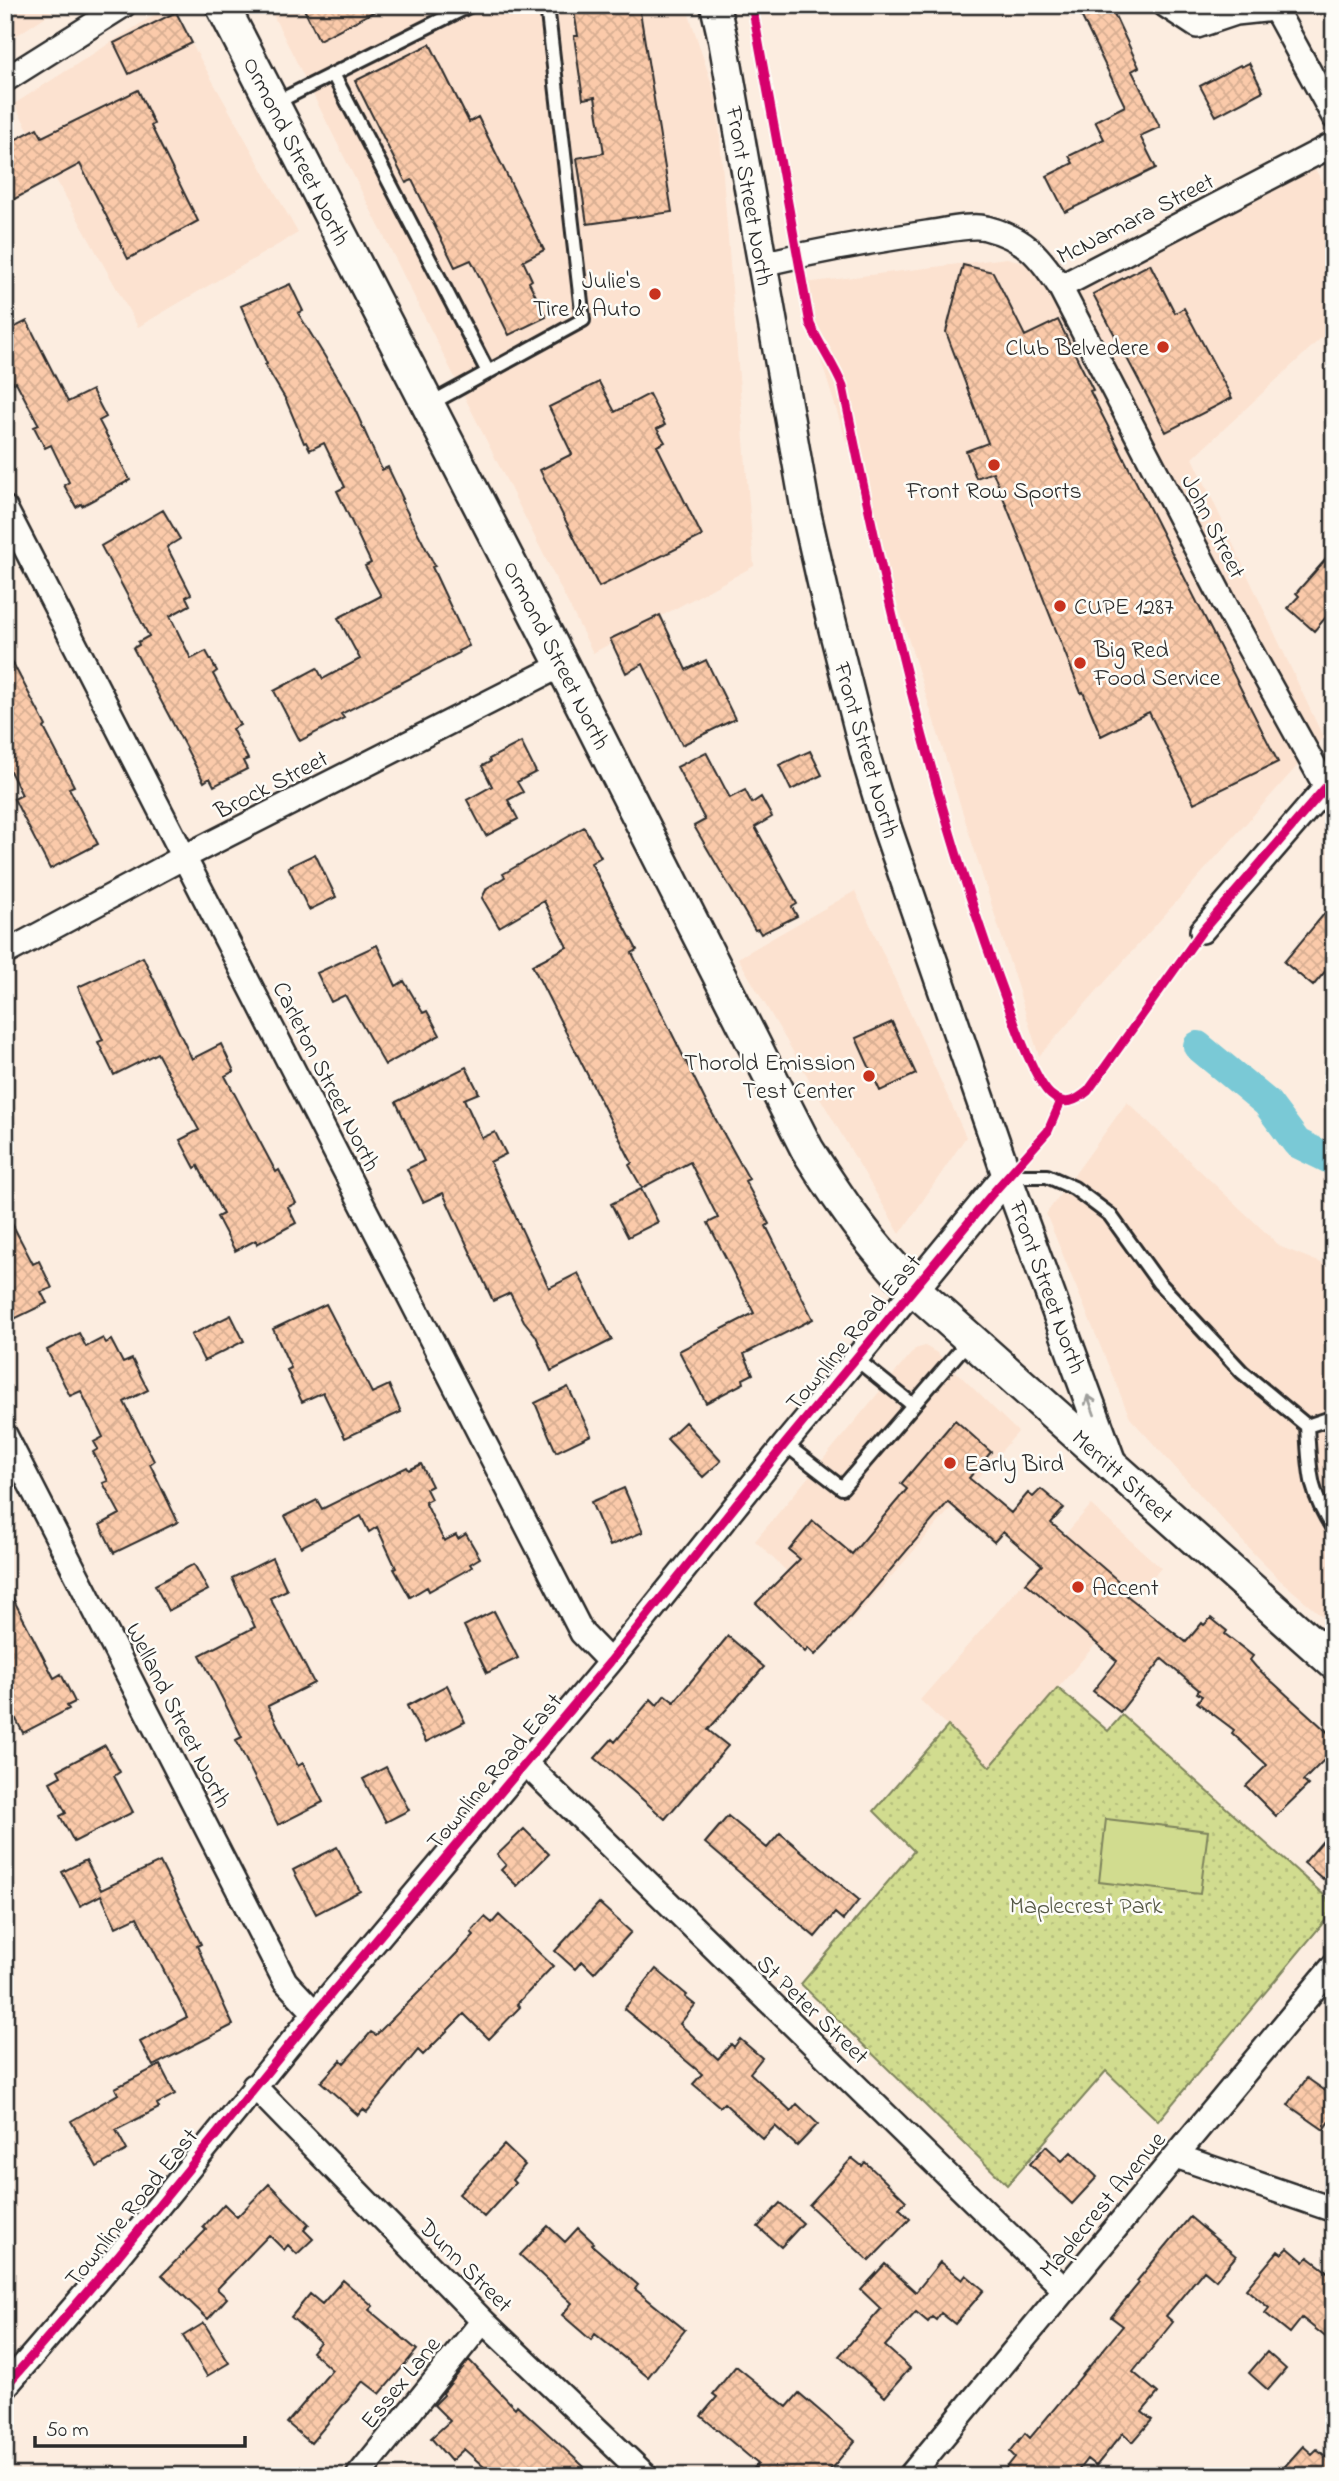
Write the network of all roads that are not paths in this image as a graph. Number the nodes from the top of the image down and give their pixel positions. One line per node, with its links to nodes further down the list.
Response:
1 (124, 5): 9 (street)
2 (222, 5): 10 (main road, Ormond Street North)
3 (471, 5): 8 (lane)
4 (547, 5): 15 (lane)
5 (715, 5): 13 (street, Front Street North)
6 (1166, 5): 7 (street)
7 (1273, 7): 11 (street)
8 (333, 75): 10 (lane); 15 (lane)
9 (5, 80)
10 (273, 104): 16 (main road, Ormond Street North)
11 (1334, 117)
12 (1334, 144): 14 (street, McNamara Street)
13 (762, 264): 14 (street, McNamara Street); 23 (street, Front Street North)
14 (1060, 286): 19 (street, John Street)
15 (488, 372): 16 (lane)
16 (428, 405): 18 (main road, Ormond Street North)
17 (5, 508): 20 (street, Carleton Street North)
18 (562, 665): 20 (street, Brock Street); 24 (main road, Ormond Street North)
19 (1331, 786): 21 (street)
20 (184, 857): 22 (street, Brock Street); 34 (street, Carleton Street North)
21 (1202, 931)
22 (5, 953)
23 (1007, 1176): 24 (street, Townline Road East); 29 (lane); 32 (street, Front Street North, one-way to 23)
24 (914, 1289): 25 (main road, Merritt Street); 26 (street, Townline Road East)
25 (970, 1339): 27 (lane); 32 (main road, Merritt Street)
26 (856, 1359): 27 (lane); 31 (street, Townline Road East)
27 (913, 1405): 31 (lane)
28 (1334, 1417): 29 (lane)
29 (1307, 1426): 33 (lane)
30 (5, 1435): 38 (street, Welland Street North)
31 (785, 1444): 34 (street, Townline Road East)
32 (1114, 1469): 35 (main road, Merritt Street)
33 (1334, 1530)
34 (610, 1662): 36 (street, Townline Road East)
35 (1334, 1663)
36 (526, 1764): 38 (street, Townline Road East); 42 (street, St Peter Street)
37 (1334, 1965): 40 (street, Maplecrest Avenue)
38 (314, 2013): 39 (street, Townline Road East)
39 (254, 2086): 43 (street, Dunn Street); 44 (street, Townline Road East)
40 (1176, 2156): 41 (street); 42 (street, Maplecrest Avenue)
41 (1334, 2210)
42 (1065, 2290): 47 (street, Maplecrest Avenue)
43 (483, 2321): 45 (street, Essex Lane); 46 (street, Dunn Street)
44 (5, 2387)
45 (358, 2476)
46 (646, 2476)
47 (910, 2476)

